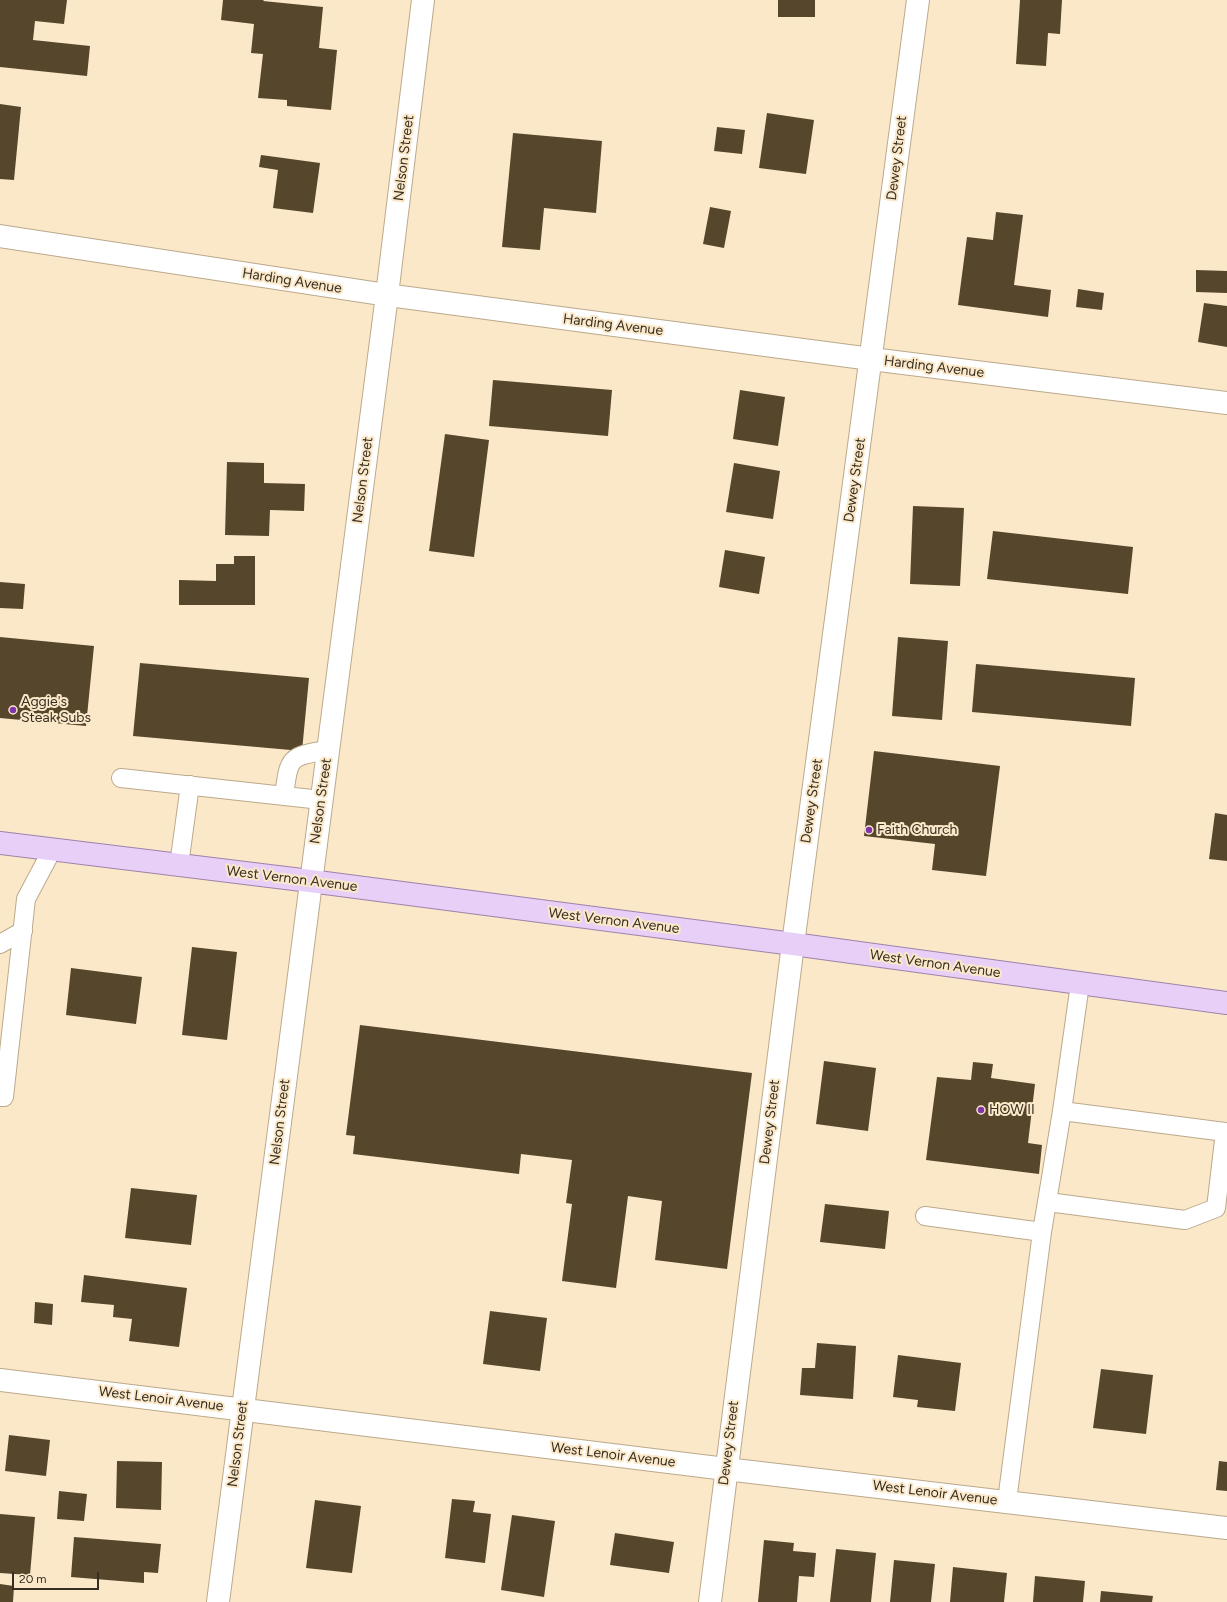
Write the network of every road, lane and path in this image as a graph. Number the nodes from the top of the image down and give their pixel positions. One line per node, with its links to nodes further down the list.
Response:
1 (423, 0): 4 (street, Nelson Street)
2 (918, 0): 5 (street, Dewey Street)
3 (0, 236): 4 (street, Harding Avenue)
4 (387, 295): 5 (street, Harding Avenue); 7 (street, Nelson Street)
5 (871, 359): 6 (street, Harding Avenue); 18 (street, Dewey Street)
6 (1227, 403)
7 (328, 750): 10 (lane); 11 (street, Nelson Street)
8 (121, 778): 9 (lane)
9 (190, 785): 10 (lane); 14 (lane)
10 (284, 796): 11 (lane)
11 (321, 800): 15 (street, Nelson Street)
12 (0, 843): 13 (main road, West Vernon Avenue)
13 (52, 850): 14 (main road, West Vernon Avenue); 16 (lane)
14 (179, 865): 15 (main road, West Vernon Avenue)
15 (310, 881): 18 (main road, West Vernon Avenue); 28 (street, Nelson Street)
16 (23, 931): 17 (lane); 21 (lane)
17 (0, 944)
18 (793, 944): 19 (main road, West Vernon Avenue); 29 (street, Dewey Street)
19 (1080, 984): 20 (main road, West Vernon Avenue); 23 (lane)
20 (1227, 1003)
21 (3, 1070): 22 (lane)
22 (0, 1097)
23 (1062, 1111): 24 (lane); 24 (lane)
24 (1048, 1202): 26 (lane)
25 (926, 1216): 26 (lane)
26 (1042, 1232): 30 (lane)
27 (0, 1380): 28 (street, West Lenoir Avenue)
28 (242, 1409): 29 (street, West Lenoir Avenue); 32 (street, Nelson Street)
29 (726, 1469): 30 (street, West Lenoir Avenue); 33 (street, Dewey Street)
30 (1007, 1502): 31 (street, West Lenoir Avenue)
31 (1227, 1528)
32 (218, 1602)
33 (710, 1602)

